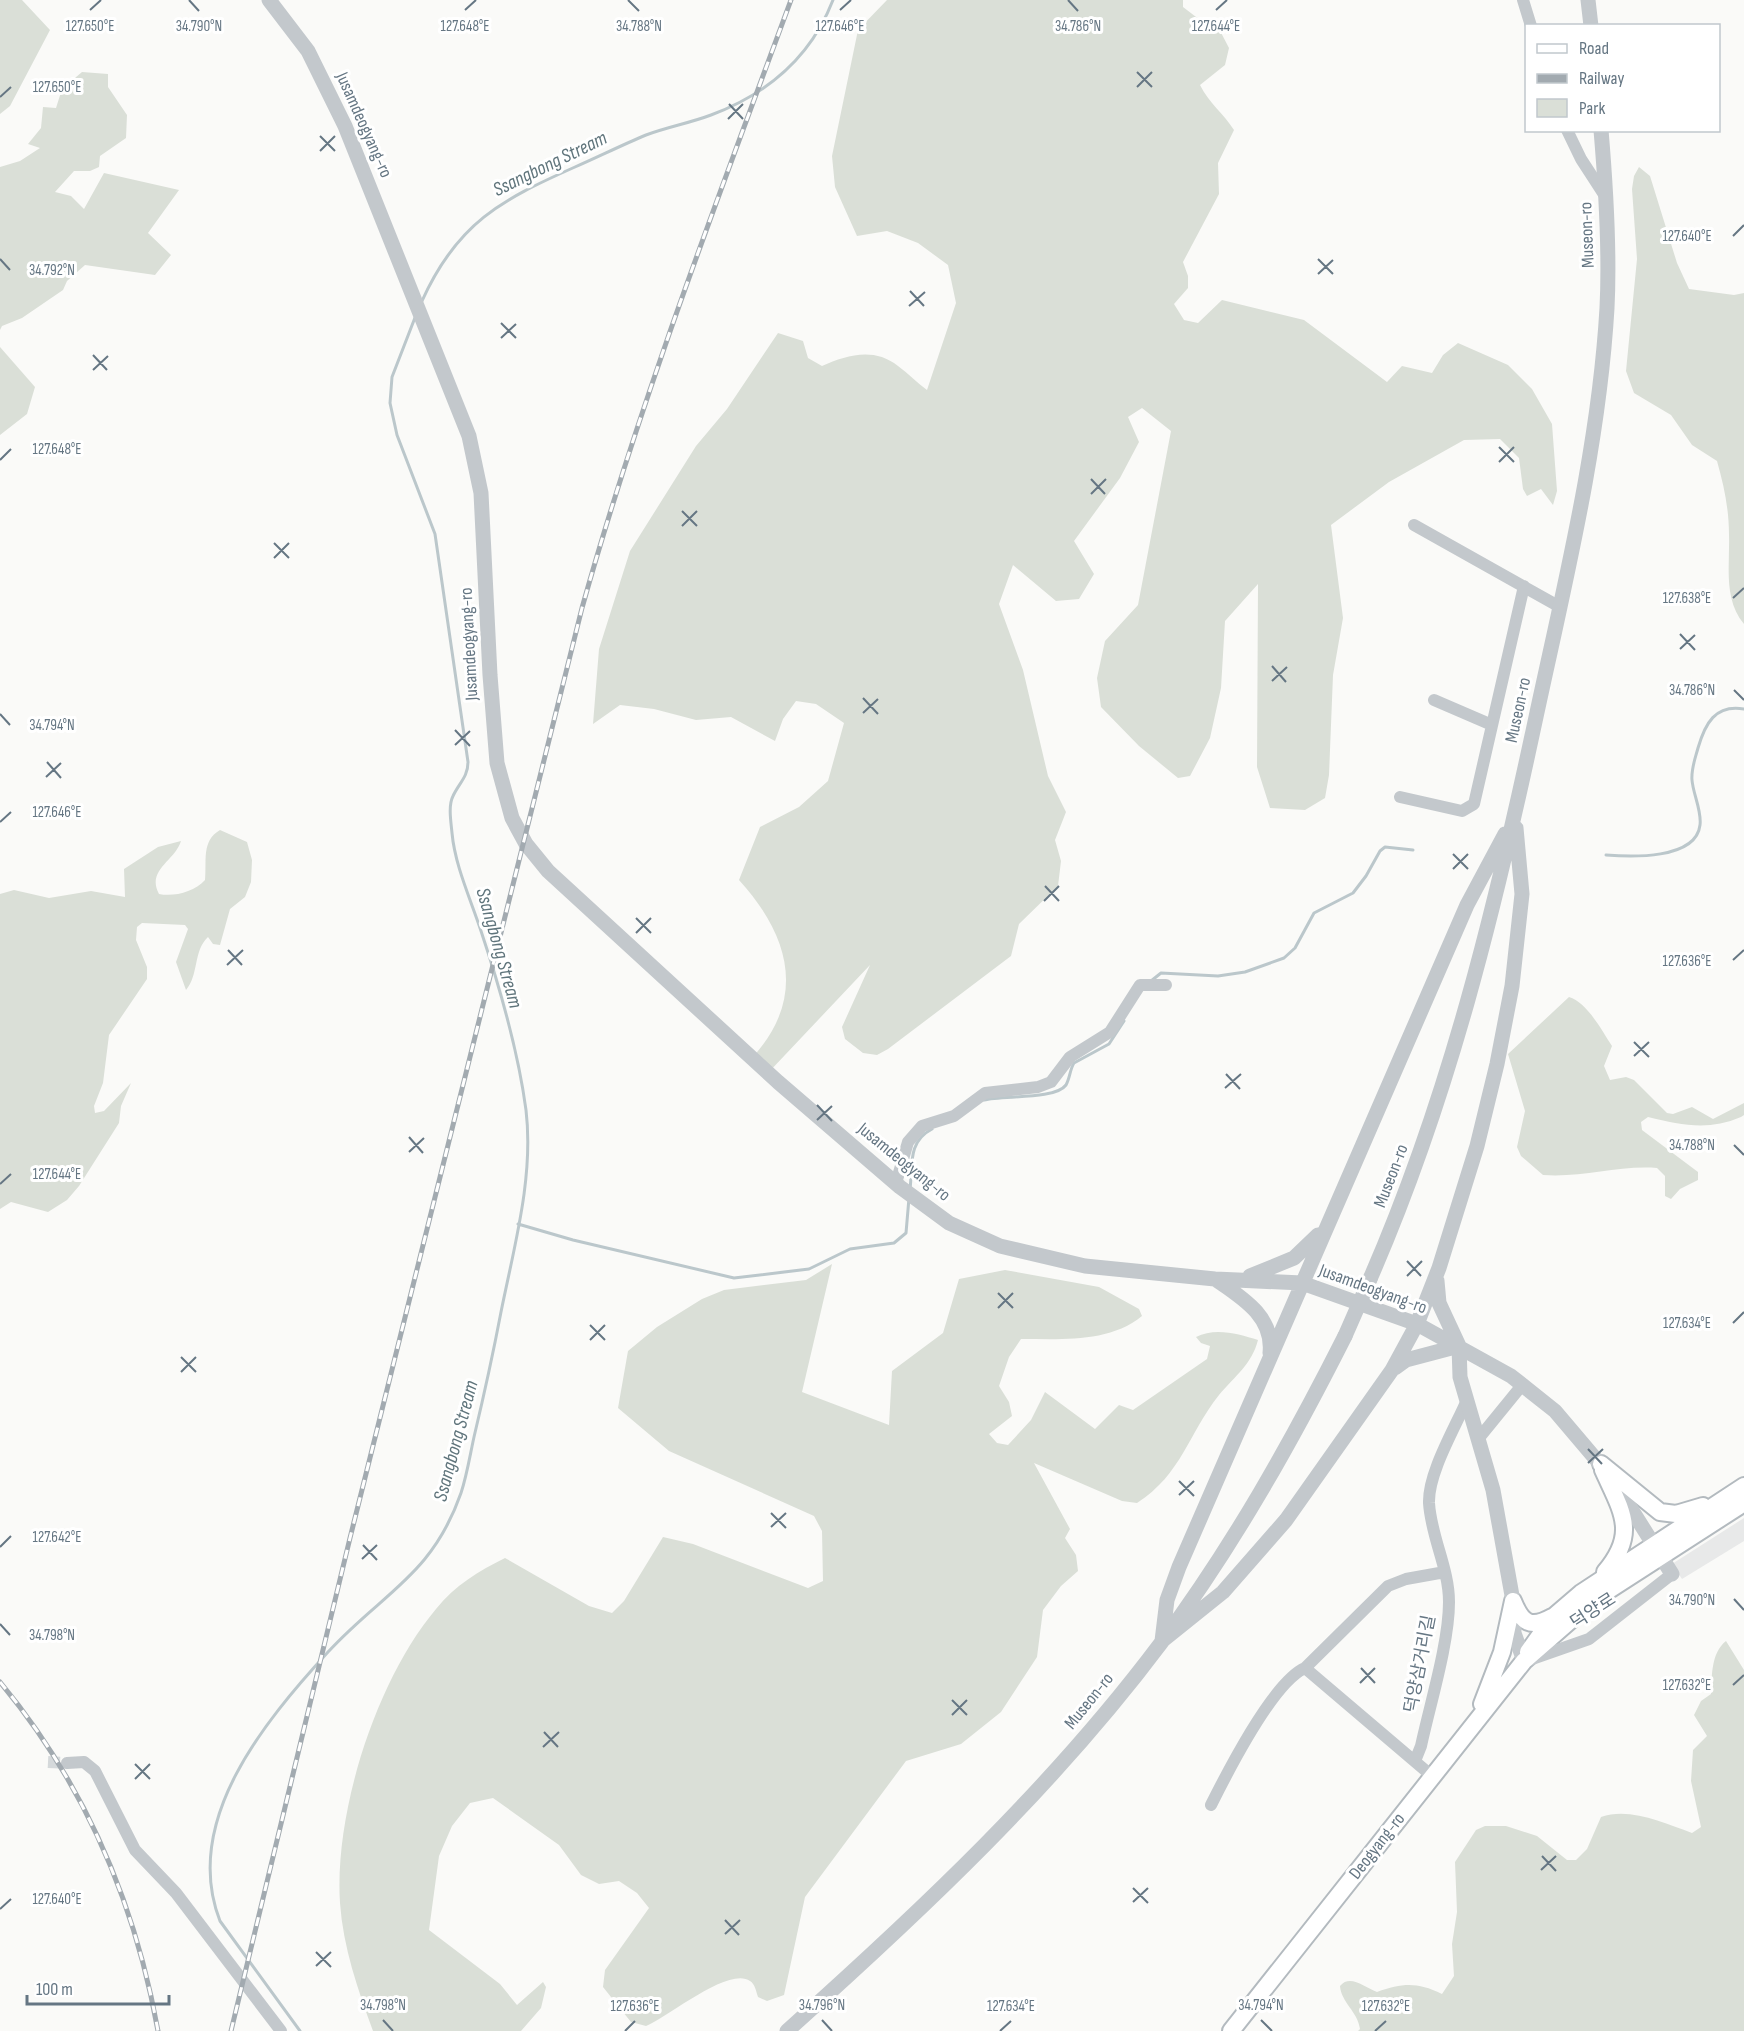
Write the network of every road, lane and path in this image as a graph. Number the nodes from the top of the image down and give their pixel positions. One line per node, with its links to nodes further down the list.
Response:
1 (268, 0): 17 (street, Jusamdeogyang-ro)
2 (1523, 0): 4 (street)
3 (1588, 0): 5 (street)
4 (1530, 24)
5 (1591, 24)
6 (1568, 132): 8 (street)
7 (1601, 132): 8 (street, Museon-ro)
8 (1605, 196): 11 (street, Museon-ro)
9 (1414, 525): 10 (street)
10 (1524, 586): 11 (street); 13 (street)
11 (1560, 607): 15 (street, Museon-ro)
12 (1434, 700): 13 (street)
13 (1492, 725): 14 (street)
14 (1400, 797)
15 (1514, 817): 18 (street); 19 (street); 38 (street, Museon-ro, bridge)
16 (1166, 985): 17 (street)
17 (898, 1185): 20 (street, Jusamdeogyang-ro)
18 (1328, 1225): 21 (street); 22 (street)
19 (1439, 1268): 23 (street); 24 (street)
20 (1215, 1279): 21 (street, Jusamdeogyang-ro); 25 (street)
21 (1242, 1279): 22 (street, Jusamdeogyang-ro)
22 (1302, 1283): 23 (street, Jusamdeogyang-ro); 25 (street)
23 (1417, 1324): 24 (street, Jusamdeogyang-ro); 26 (street)
24 (1459, 1346): 26 (street); 27 (street, Jusamdeogyang-ro); 28 (street)
25 (1270, 1358): 38 (street)
26 (1392, 1370): 38 (street)
27 (1523, 1384): 29 (street); 30 (street, Jusamdeogyang-ro)
28 (1467, 1400): 29 (street); 33 (street, 덕양삼거리길)
29 (1479, 1438): 36 (street)
30 (1601, 1464): 31 (main road); 32 (street, Jusamdeogyang-ro); 35 (main road)
31 (1741, 1494): 32 (main road, Deogyang-ro)
32 (1658, 1551): 34 (street, Jusamdeogyang-ro); 35 (main road, Deogyang-ro); 39 (main road, Deogyang-ro)
33 (1445, 1572): 40 (street); 42 (street, 덕양삼거리길)
34 (1672, 1574): 39 (street, 덕양로)
35 (1594, 1585): 37 (main road, Deogyang-ro)
36 (1513, 1601): 37 (main road); 39 (street); 41 (main road)
37 (1552, 1617): 39 (main road, Deogyang-ro)
38 (1162, 1641): 47 (street, Museon-ro)
39 (1524, 1661): 41 (main road, Deogyang-ro)
40 (1305, 1668): 42 (street); 45 (street)
41 (1475, 1722): 44 (main road, Deogyang-ro)
42 (1415, 1761): 44 (street)
43 (67, 1763): 46 (street)
44 (1432, 1776): 48 (main road, Deogyang-ro)
45 (1211, 1805)
46 (281, 2031)
47 (787, 2031)
48 (1231, 2031)

